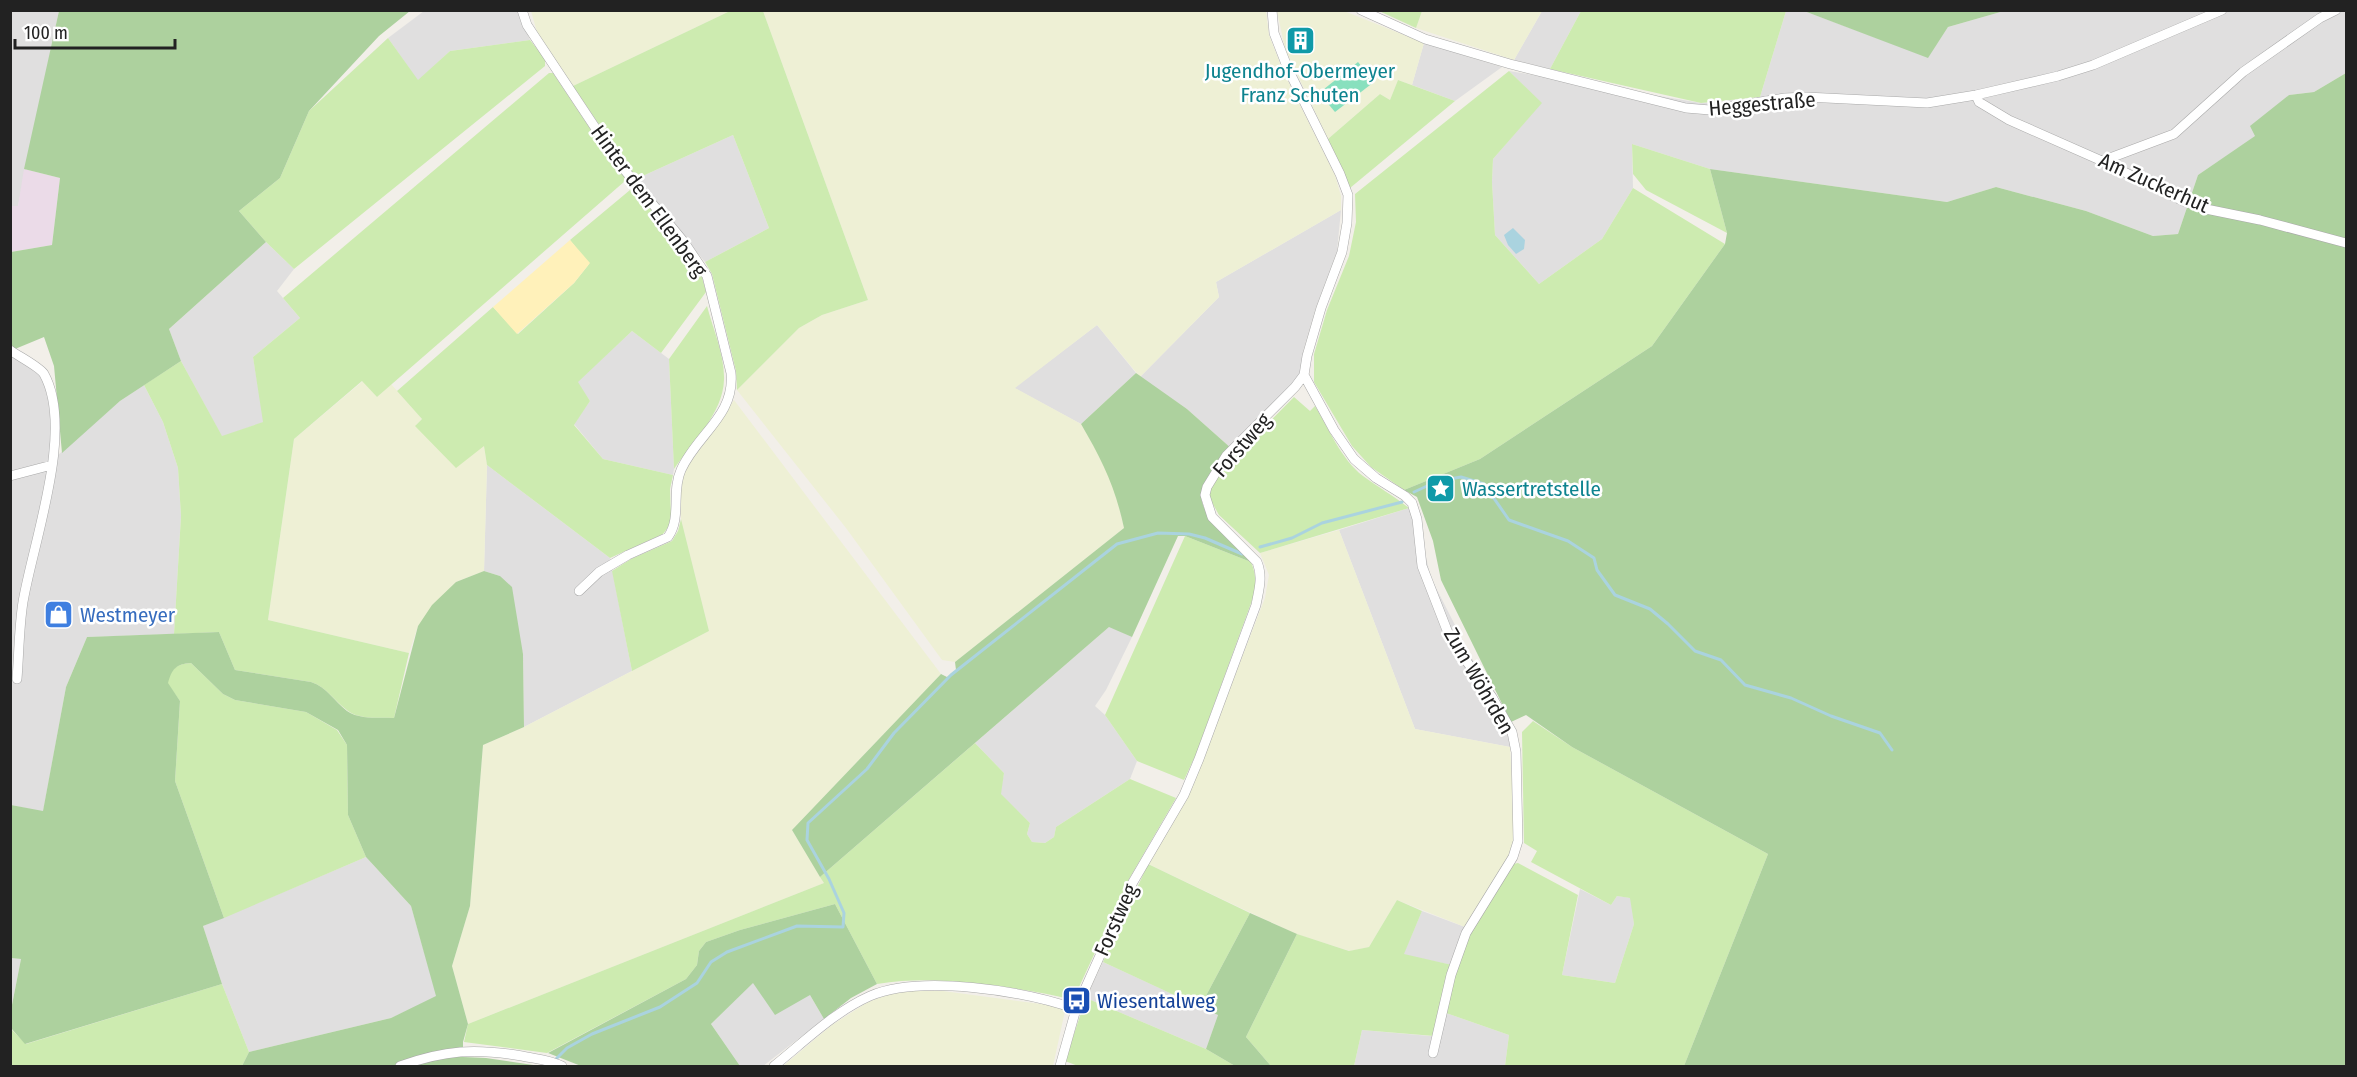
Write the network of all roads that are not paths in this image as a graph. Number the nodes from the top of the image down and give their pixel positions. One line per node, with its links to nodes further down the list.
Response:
1 (522, 10): 14 (street, Hinter dem Ellenberg)
2 (1272, 10): 11 (street, Forstweg)
3 (1361, 10): 7 (street, Heggestraße)
4 (2222, 10): 7 (street, Heggestraße)
5 (2336, 10): 6 (street)
6 (2318, 14): 8 (street)
7 (1976, 95): 8 (street, Am Zuckerhut)
8 (2102, 161): 9 (street, Am Zuckerhut)
9 (2346, 243)
10 (10, 350): 12 (street)
11 (1304, 375): 16 (street, Forstweg); 17 (street, Zum Wöhrden)
12 (52, 465): 13 (street); 15 (street)
13 (10, 476)
14 (579, 591)
15 (17, 680)
16 (1076, 1009): 20 (street); 21 (street, Forstweg)
17 (1433, 1053)
18 (560, 1065): 19 (street)
19 (400, 1066)
20 (774, 1066)
21 (1059, 1066)

